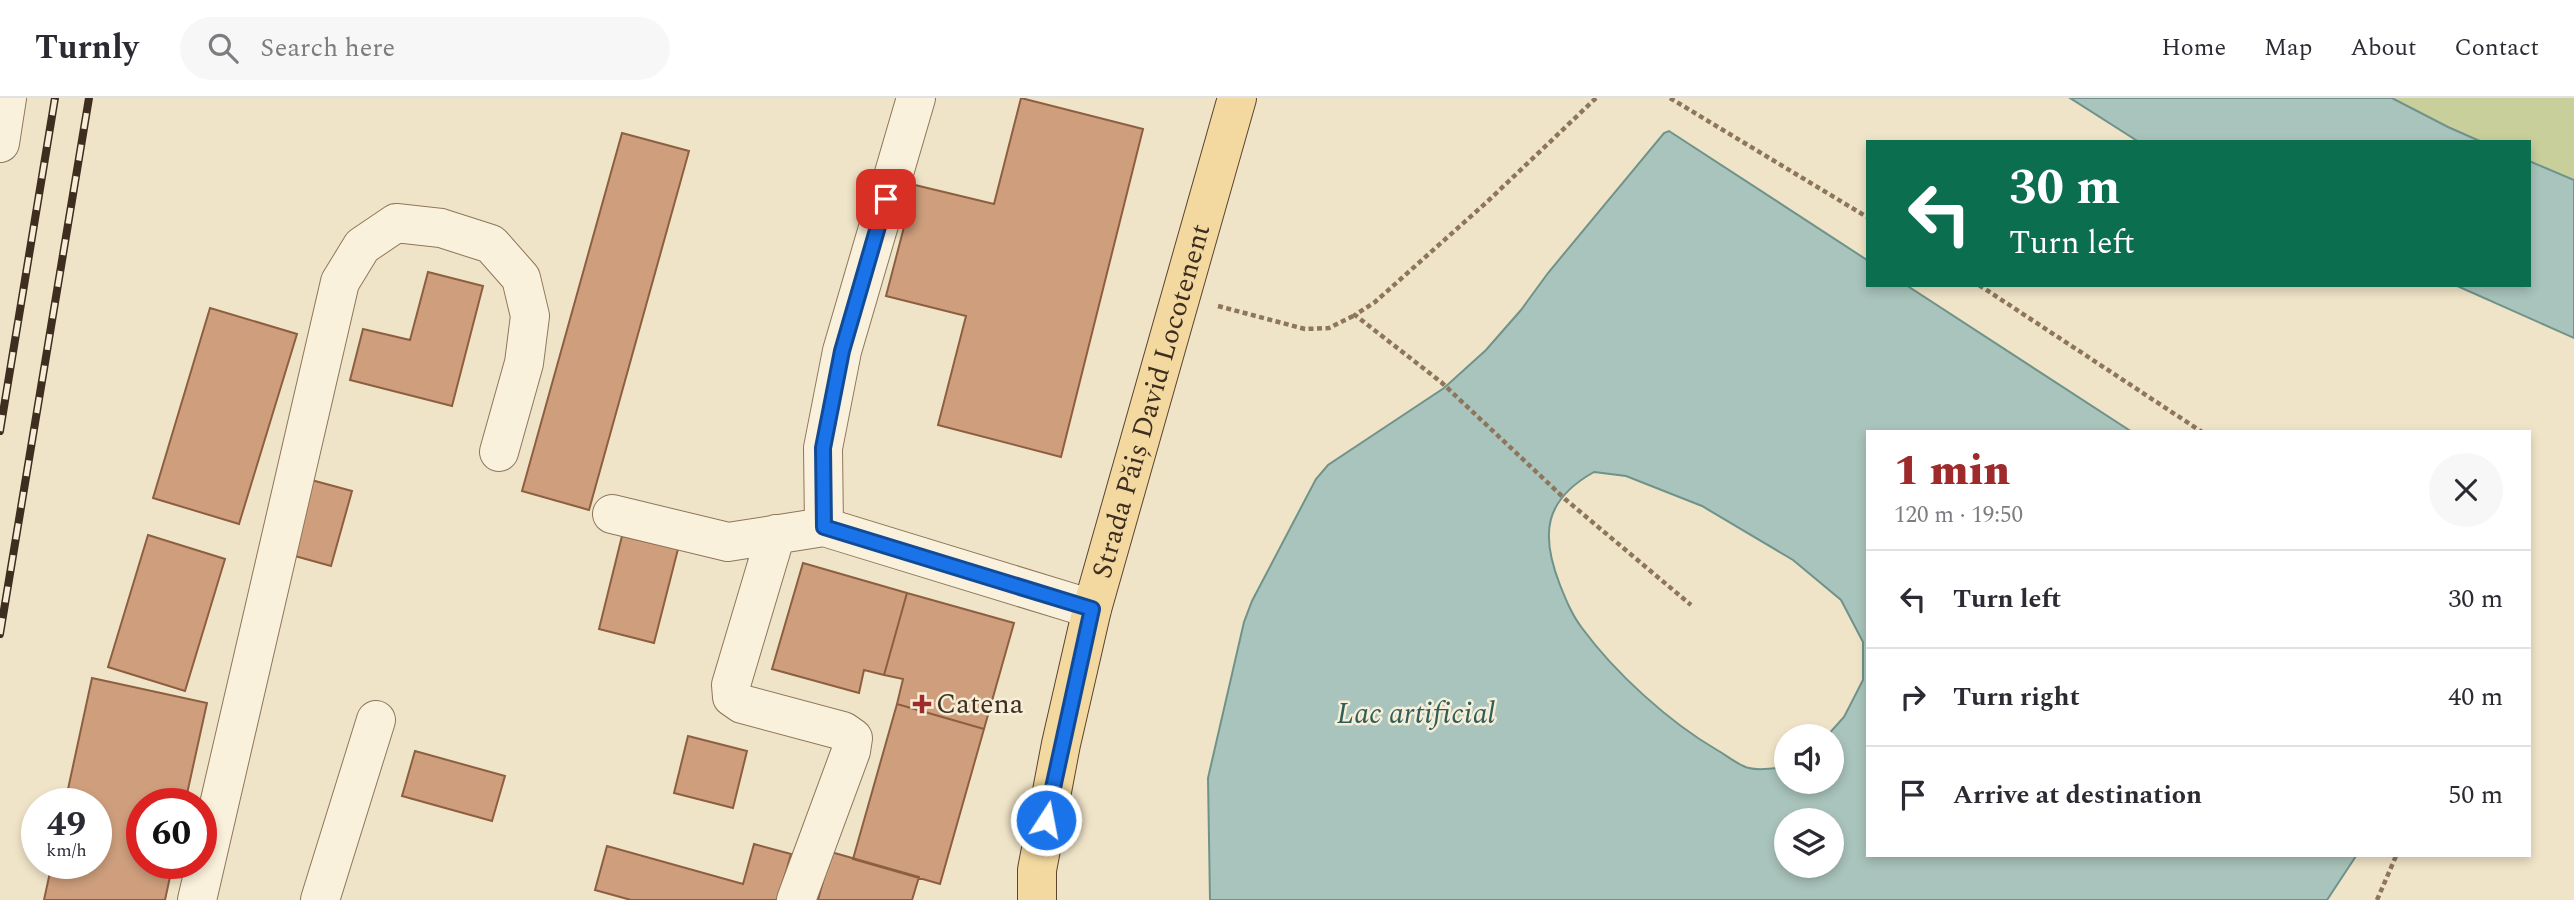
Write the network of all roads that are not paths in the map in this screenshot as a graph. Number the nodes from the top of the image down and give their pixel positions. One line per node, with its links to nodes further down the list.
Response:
1 (7, 98): 4 (street)
2 (916, 98): 7 (street)
3 (1237, 98): 9 (main road, Strada Păiș David Locotenent)
4 (0, 143)
5 (499, 452): 12 (street)
6 (612, 514): 8 (street)
7 (824, 527): 8 (street); 9 (street)
8 (776, 534): 14 (street)
9 (1092, 609): 11 (main road, Strada Păiș David Locotenent)
10 (376, 720): 13 (street)
11 (1031, 890)
12 (197, 900)
13 (320, 900)
14 (796, 900)

